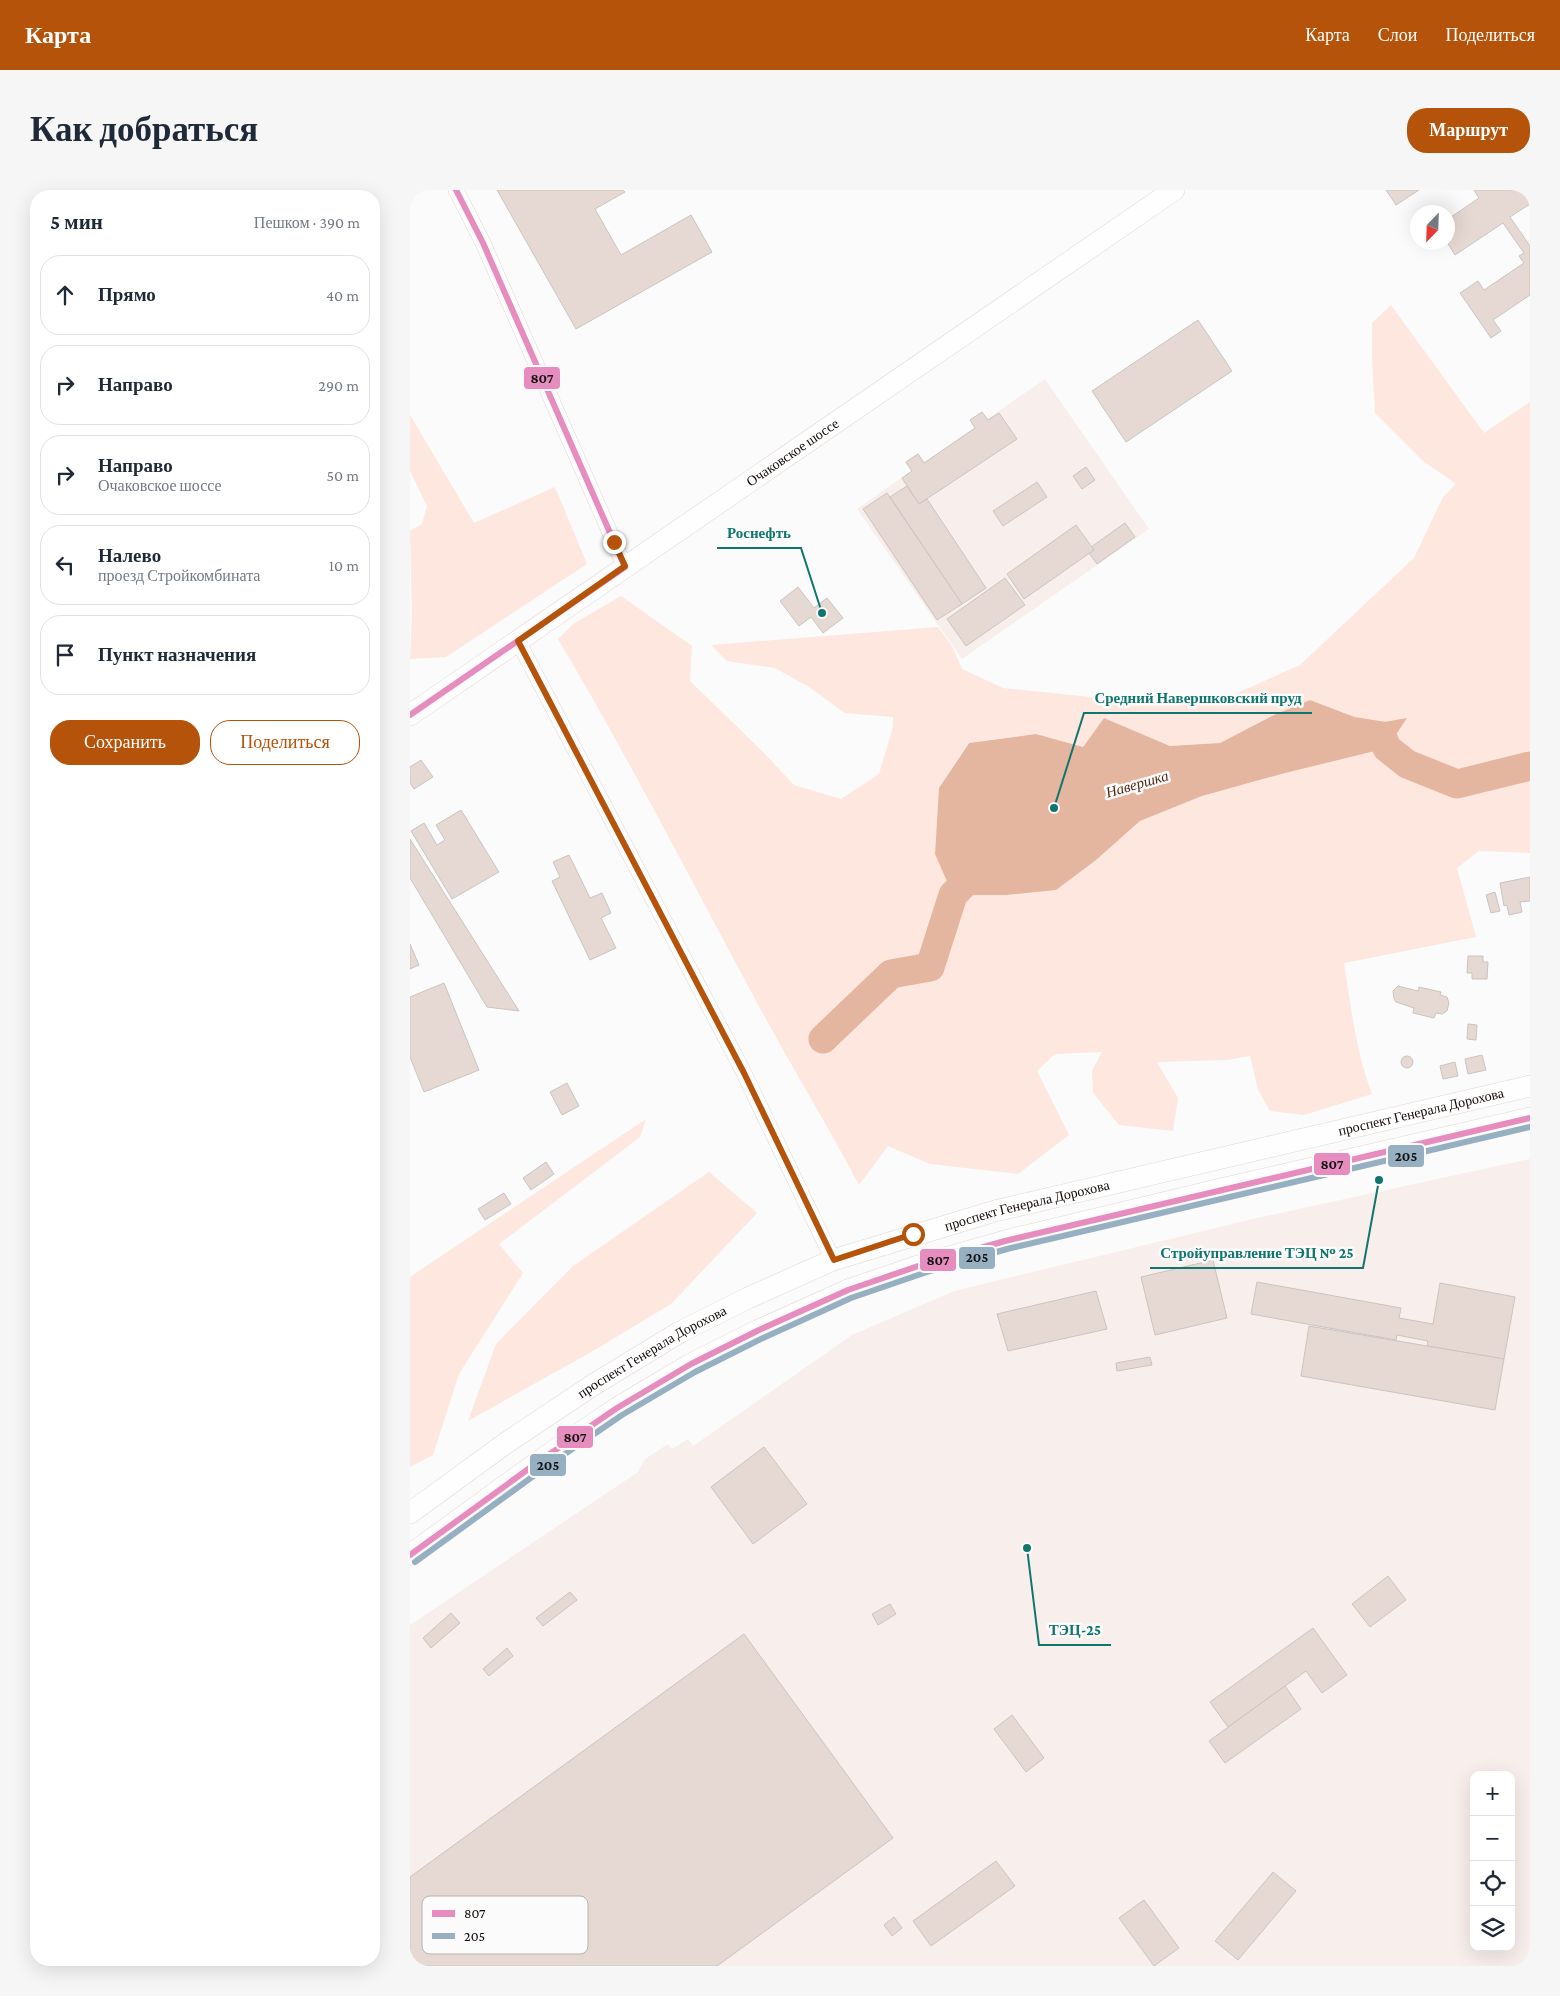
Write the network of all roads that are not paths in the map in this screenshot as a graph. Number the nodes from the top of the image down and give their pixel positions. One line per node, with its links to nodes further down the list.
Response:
1 (456, 190): 3 (street)
2 (1174, 190): 3 (main road, Очаковское шоссе)
3 (625, 566): 4 (main road, Очаковское шоссе)
4 (518, 641): 5 (main road, Очаковское шоссе); 8 (street)
5 (410, 715)
6 (1530, 1086): 8 (main road, проспект Генерала Дорохова)
7 (1530, 1118): 10 (main road)
8 (834, 1260): 9 (main road, проспект Генерала Дорохова)
9 (410, 1512)
10 (410, 1555)

